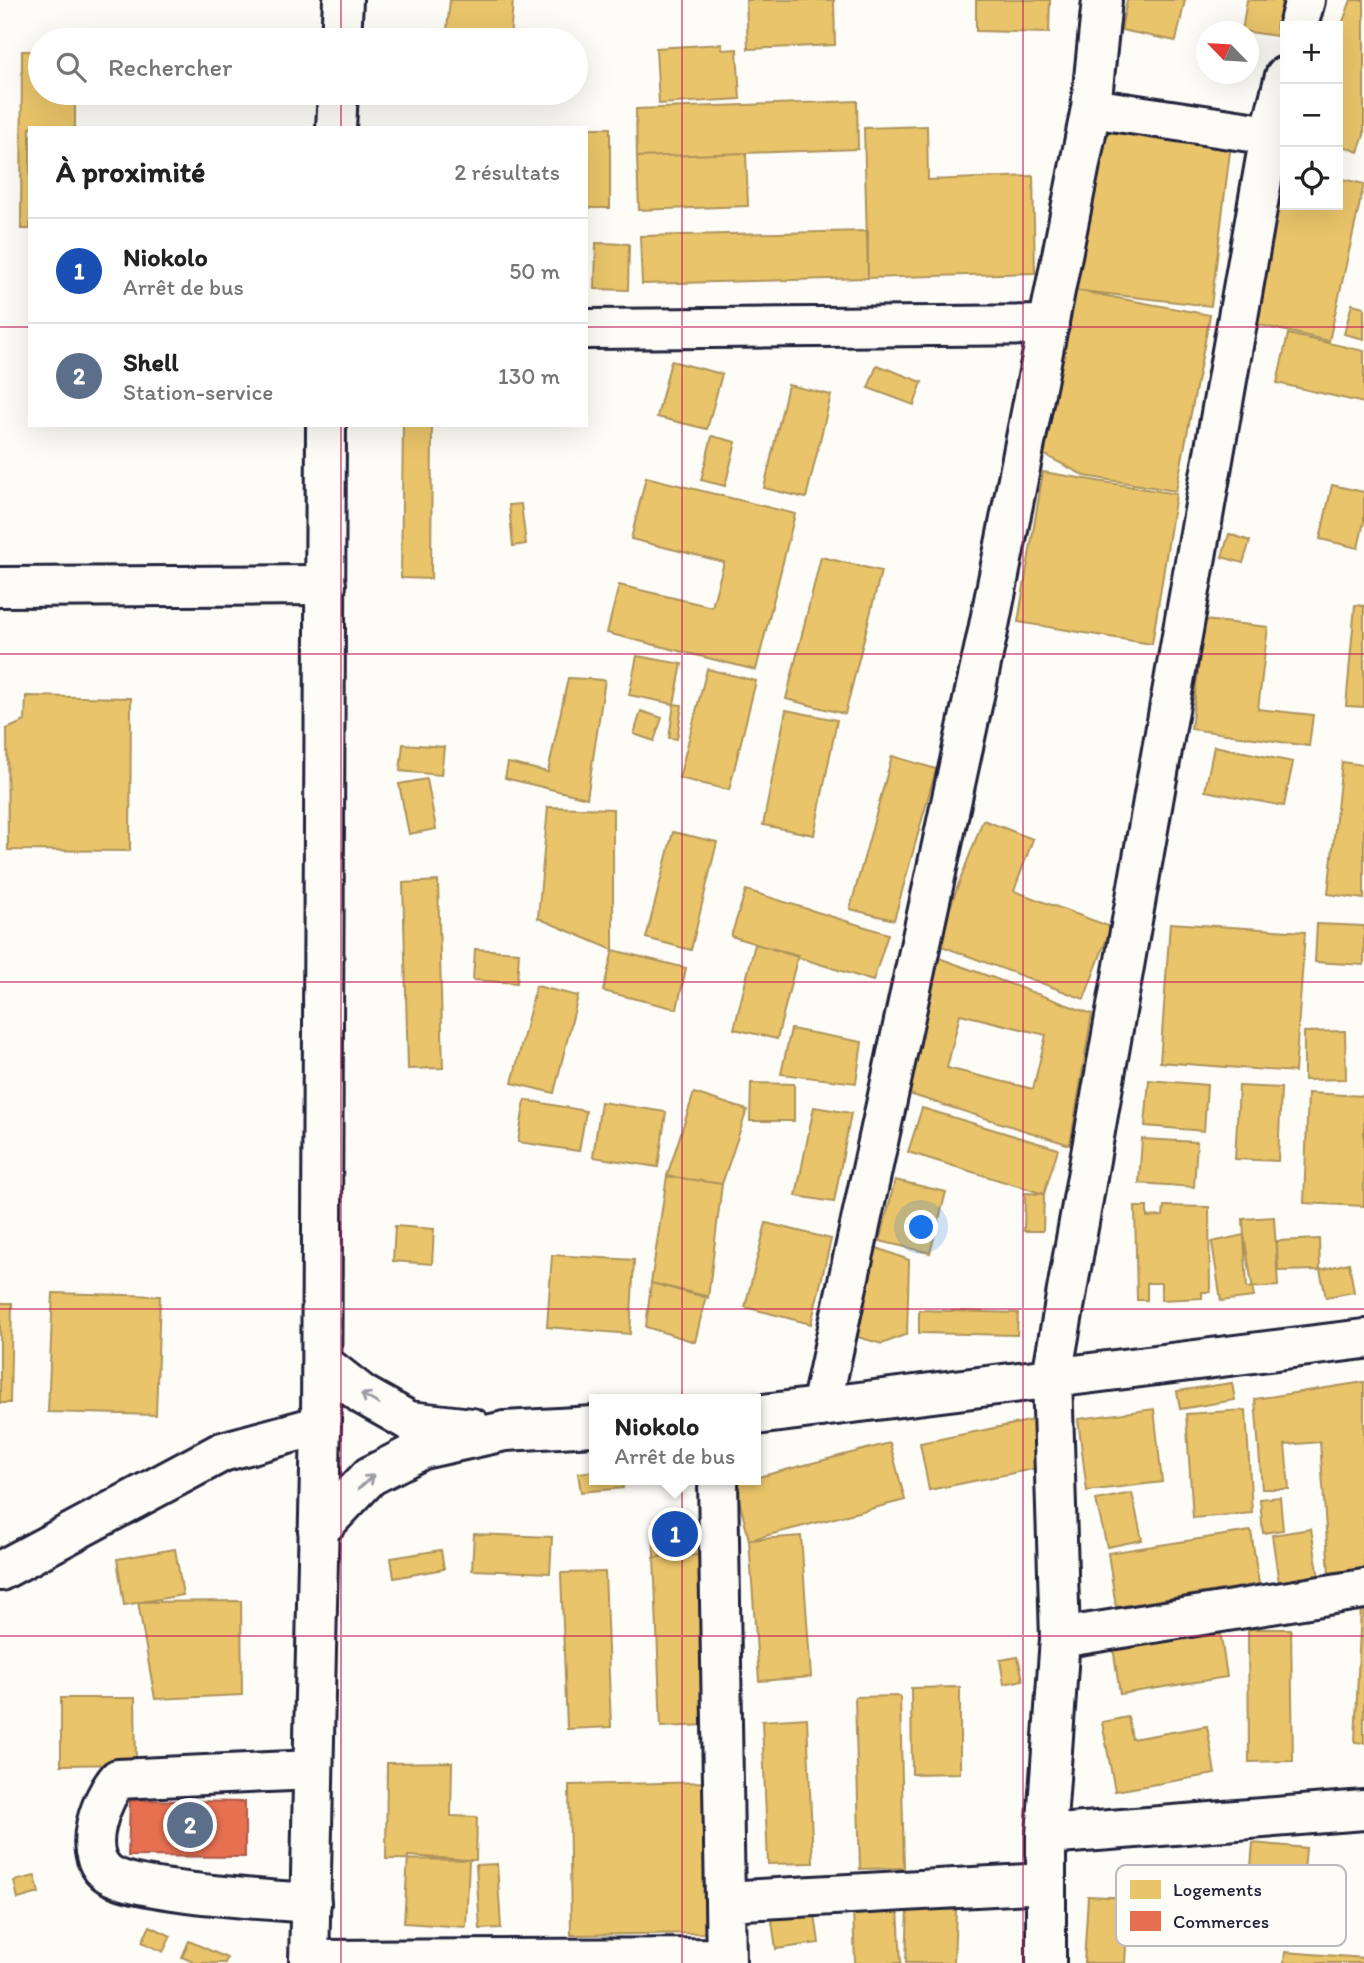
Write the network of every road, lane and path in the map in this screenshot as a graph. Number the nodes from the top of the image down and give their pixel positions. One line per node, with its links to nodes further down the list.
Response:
1 (343, 0): 5 (street)
2 (1102, 0): 8 (street)
3 (1305, 0): 4 (street)
4 (1299, 21)
5 (342, 28)
6 (1283, 84): 10 (street)
7 (337, 105): 9 (street)
8 (1091, 108): 10 (street); 11 (street)
9 (336, 126)
10 (1270, 135): 18 (street)
11 (1049, 325): 12 (street); 19 (street)
12 (588, 329)
13 (326, 427): 14 (street)
14 (326, 585): 15 (street); 17 (street)
15 (0, 587)
16 (1364, 1339): 18 (street)
17 (322, 1363): 21 (street); 23 (street, one-way to 17)
18 (1052, 1377): 19 (street); 28 (street)
19 (821, 1407): 20 (street)
20 (761, 1414)
21 (321, 1425): 25 (street); 26 (street)
22 (589, 1426): 23 (street)
23 (505, 1431): 25 (street, one-way to 23)
24 (718, 1485): 33 (street)
25 (318, 1531): 29 (street)
26 (0, 1571)
27 (1364, 1589): 28 (street)
28 (1060, 1638): 31 (street)
29 (313, 1770): 34 (street); 34 (street)
30 (1364, 1810): 31 (street)
31 (1046, 1835): 32 (street)
32 (1046, 1883): 33 (street); 37 (street)
33 (725, 1901): 35 (street)
34 (311, 1903): 36 (street)
35 (725, 1960): 36 (street)
36 (309, 1961)
37 (1046, 1963)

